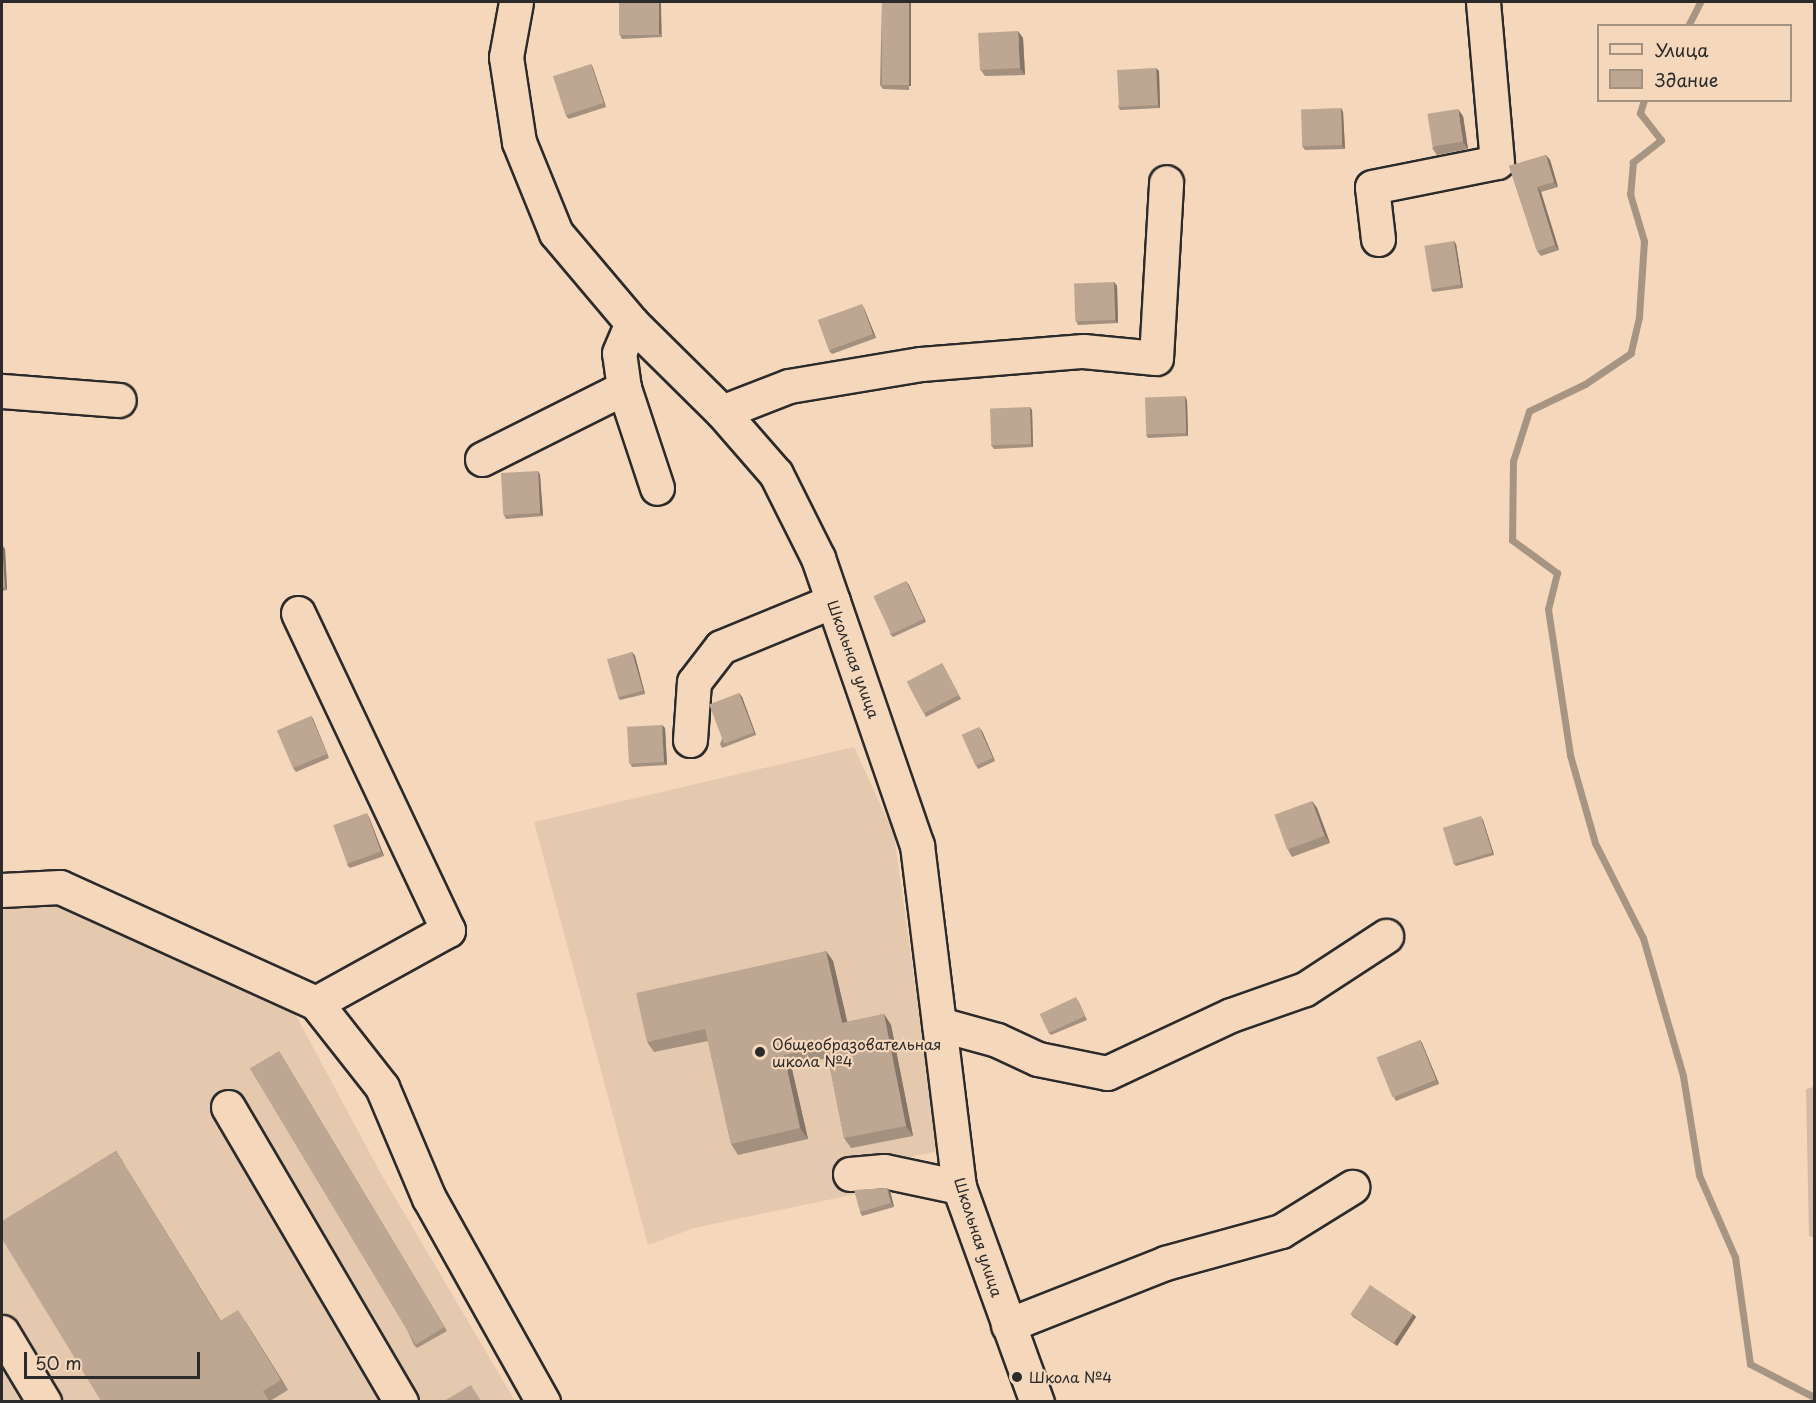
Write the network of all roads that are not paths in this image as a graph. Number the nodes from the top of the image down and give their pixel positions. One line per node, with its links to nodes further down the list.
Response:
1 (516, 2): 5 (street, Школьная улица)
2 (1483, 2): 4 (street)
3 (1166, 182): 9 (street)
4 (1378, 239)
5 (632, 323): 6 (street); 9 (street, Школьная улица)
6 (624, 388): 10 (street); 11 (street)
7 (2, 391): 8 (street)
8 (119, 400)
9 (722, 412): 12 (street, Школьная улица)
10 (482, 459)
11 (657, 488)
12 (833, 601): 14 (street); 18 (street, Школьная улица)
13 (298, 613): 17 (street)
14 (690, 740)
15 (2, 890): 17 (street)
16 (1386, 936): 18 (street)
17 (316, 1003): 27 (street)
18 (939, 1024): 21 (street, Школьная улица)
19 (228, 1107): 26 (street)
20 (850, 1174): 21 (street)
21 (959, 1187): 23 (street, Школьная улица)
22 (1352, 1187): 23 (street)
23 (1008, 1325): 28 (street, Школьная улица)
24 (2, 1332): 25 (street)
25 (44, 1401)
26 (401, 1401)
27 (543, 1401)
28 (1037, 1401)

